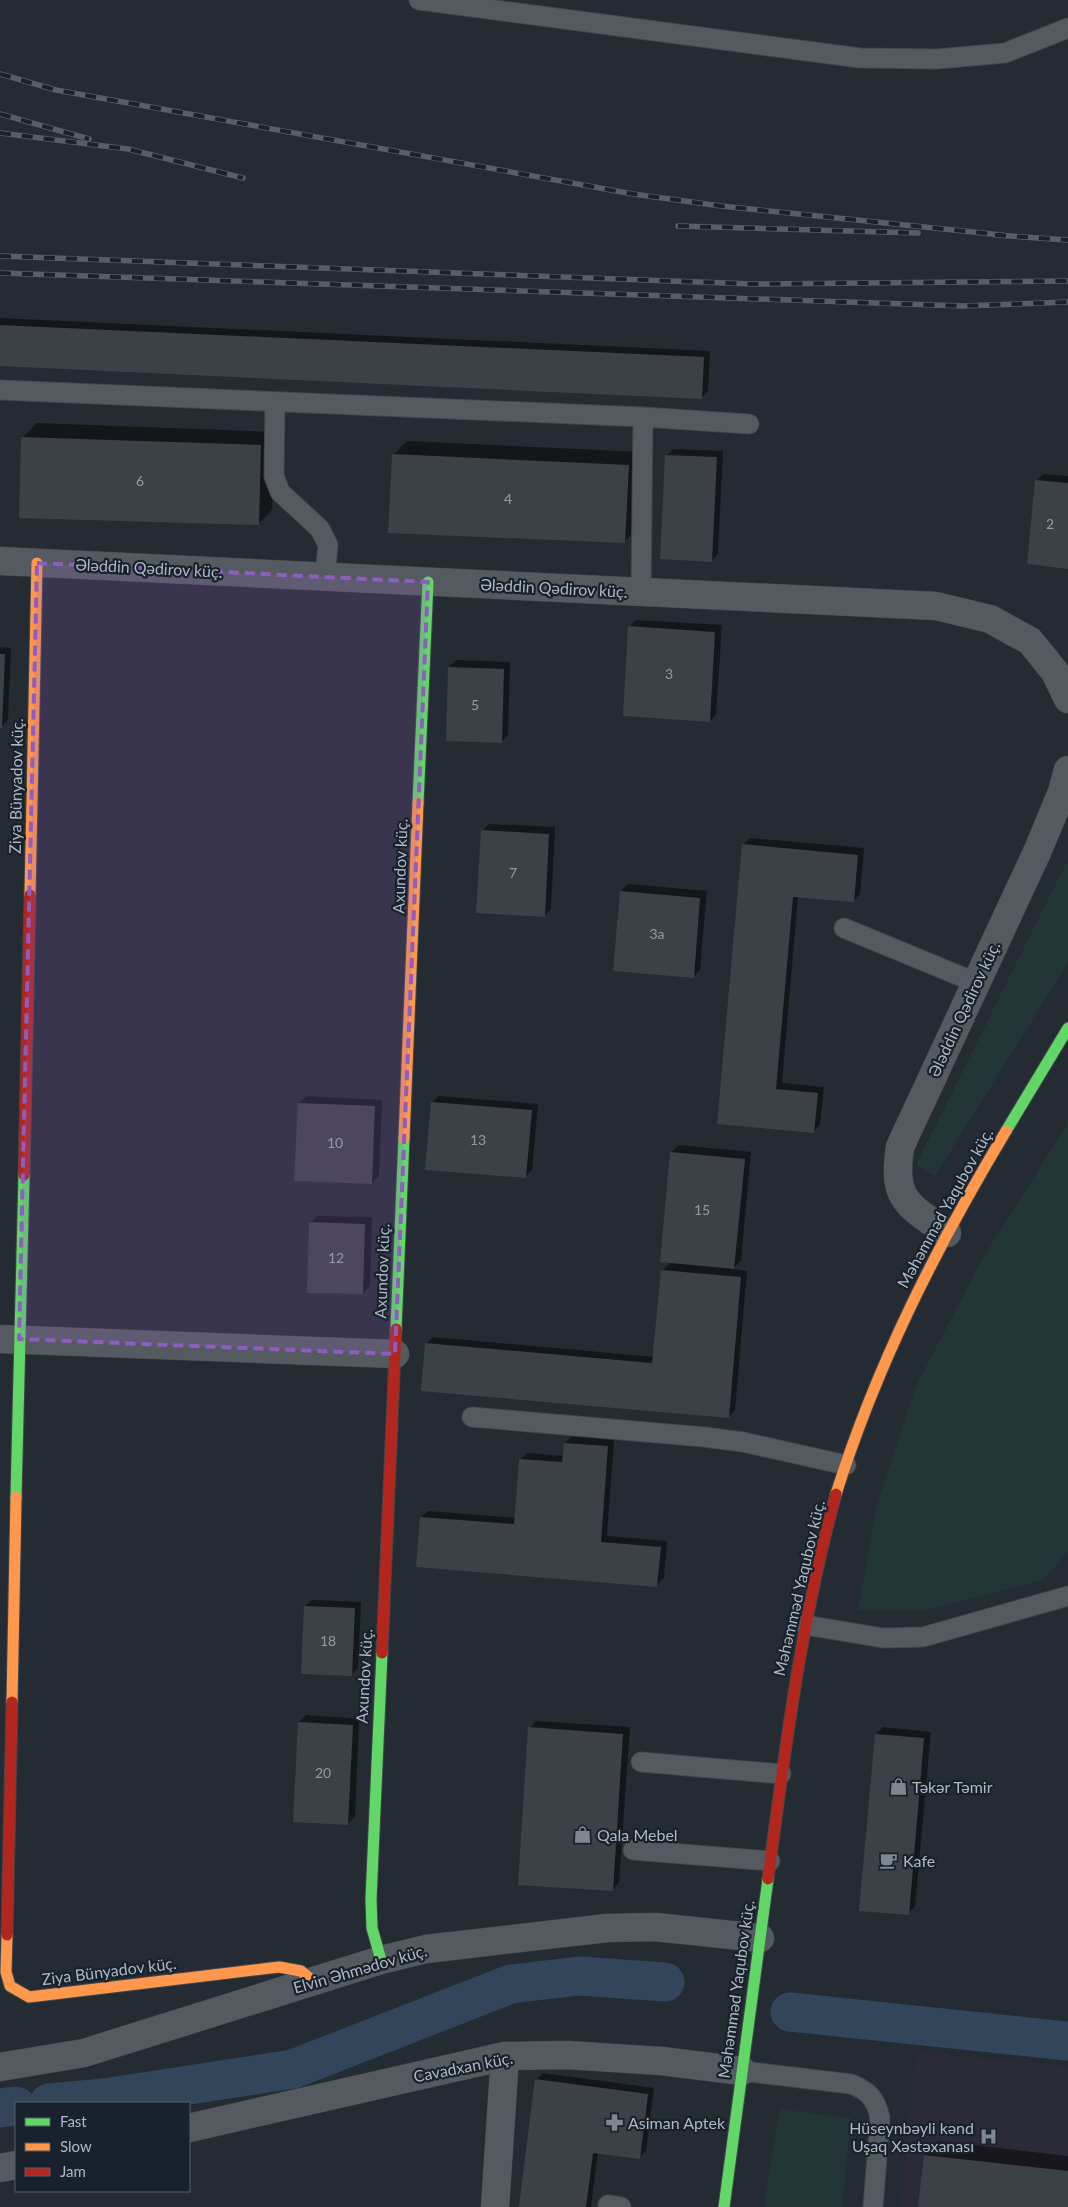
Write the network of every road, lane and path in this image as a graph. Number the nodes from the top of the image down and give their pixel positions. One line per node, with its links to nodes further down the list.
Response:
1 (419, 0): 2 (lane)
2 (1068, 28)
3 (0, 390): 4 (lane)
4 (275, 402): 5 (lane); 9 (lane)
5 (643, 417): 6 (lane); 11 (lane)
6 (749, 424)
7 (0, 561): 8 (street, Ələddin Qədirov küç.)
8 (37, 563): 9 (street, Ələddin Qədirov küç.); 18 (street, Ziya Bünyadov küç.)
9 (325, 577): 10 (street, Ələddin Qədirov küç.)
10 (428, 582): 11 (street, Ələddin Qədirov küç.); 19 (street, Axundov küç.)
11 (641, 592): 12 (street, Ələddin Qədirov küç.)
12 (1068, 699)
13 (1068, 770): 15 (street, Ələddin Qədirov küç.)
14 (844, 928): 15 (lane)
15 (976, 983): 17 (street, Ələddin Qədirov küç.)
16 (1068, 1028): 17 (street, Məhəmməd Yaqubov küç.)
17 (947, 1233): 21 (street, Məhəmməd Yaqubov küç.)
18 (10, 1339): 19 (street); 30 (street, Ziya Bünyadov küç.)
19 (395, 1354): 29 (street, Axundov küç.)
20 (472, 1417): 21 (lane)
21 (846, 1465): 23 (street, Məhəmməd Yaqubov küç.)
22 (1068, 1596): 23 (lane)
23 (805, 1625): 25 (street, Məhəmməd Yaqubov küç.)
24 (641, 1762): 25 (lane)
25 (781, 1774): 27 (street, Məhəmməd Yaqubov küç.)
26 (633, 1850): 27 (lane)
27 (770, 1861): 28 (street, Məhəmməd Yaqubov küç.)
28 (760, 1938): 29 (street, Elvin Əhmədov küç.); 33 (street, Məhəmməd Yaqubov küç.)
29 (381, 1960): 30 (street, Elvin Əhmədov küç.)
30 (314, 1982): 32 (street, Elvin Əhmədov küç.)
31 (505, 2056): 33 (street, Cavadxan küç.); 34 (street, Cavadxan küç.); 37 (street)
32 (0, 2067)
33 (742, 2071): 38 (street, Məhəmməd Yaqubov küç.); 39 (lane)
34 (190, 2128)
35 (15, 2166): 36 (street)
36 (0, 2168)
37 (495, 2207)
38 (724, 2207)
39 (874, 2207)

